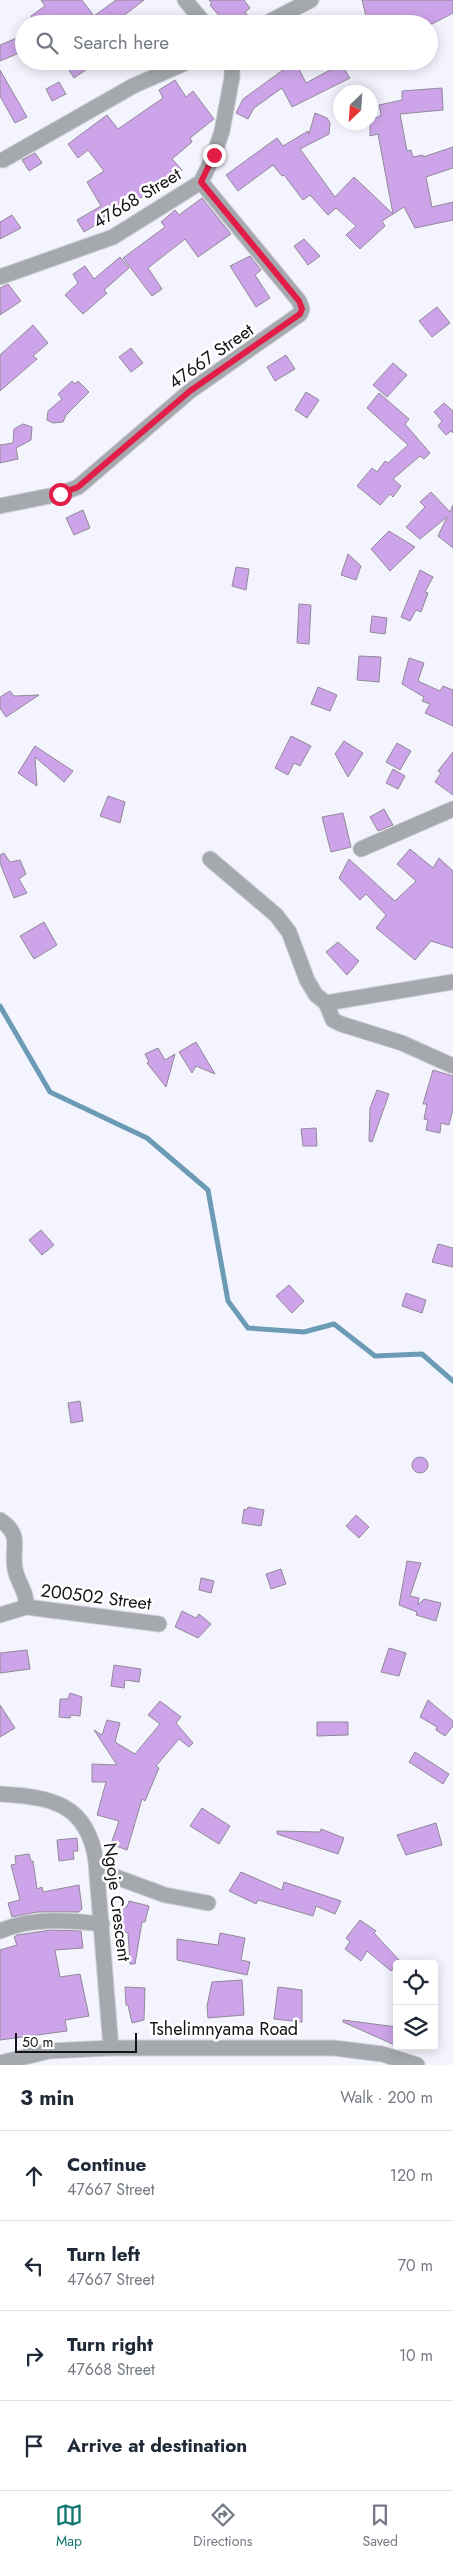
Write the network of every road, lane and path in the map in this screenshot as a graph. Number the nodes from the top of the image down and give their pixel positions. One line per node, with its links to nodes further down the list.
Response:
1 (185, 0): 3 (street)
2 (311, 0): 4 (street)
3 (198, 15)
4 (282, 15)
5 (169, 70): 7 (street)
6 (232, 70): 8 (street, 47668 Street)
7 (3, 160)
8 (201, 182): 9 (street, 47668 Street); 10 (street, 47667 Street)
9 (0, 277)
10 (0, 506)
11 (453, 808): 12 (street)
12 (361, 849)
13 (210, 859): 15 (street)
14 (453, 982): 15 (street)
15 (326, 1003): 16 (street)
16 (453, 1066)
17 (0, 1520): 18 (street)
18 (26, 1607): 19 (street, 200502 Street); 20 (street, 200502 Street)
19 (0, 1616)
20 (159, 1624)
21 (0, 1794): 22 (street, Ngoje Crescent)
22 (97, 1870): 23 (street); 24 (street, Ngoje Crescent)
23 (208, 1903)
24 (102, 1924): 25 (street); 26 (street, Ngoje Crescent)
25 (0, 1931)
26 (112, 2048): 27 (street, Tshelimnyama Road); 28 (street, Tshelimnyama Road)
27 (0, 2063)
28 (417, 2065)

